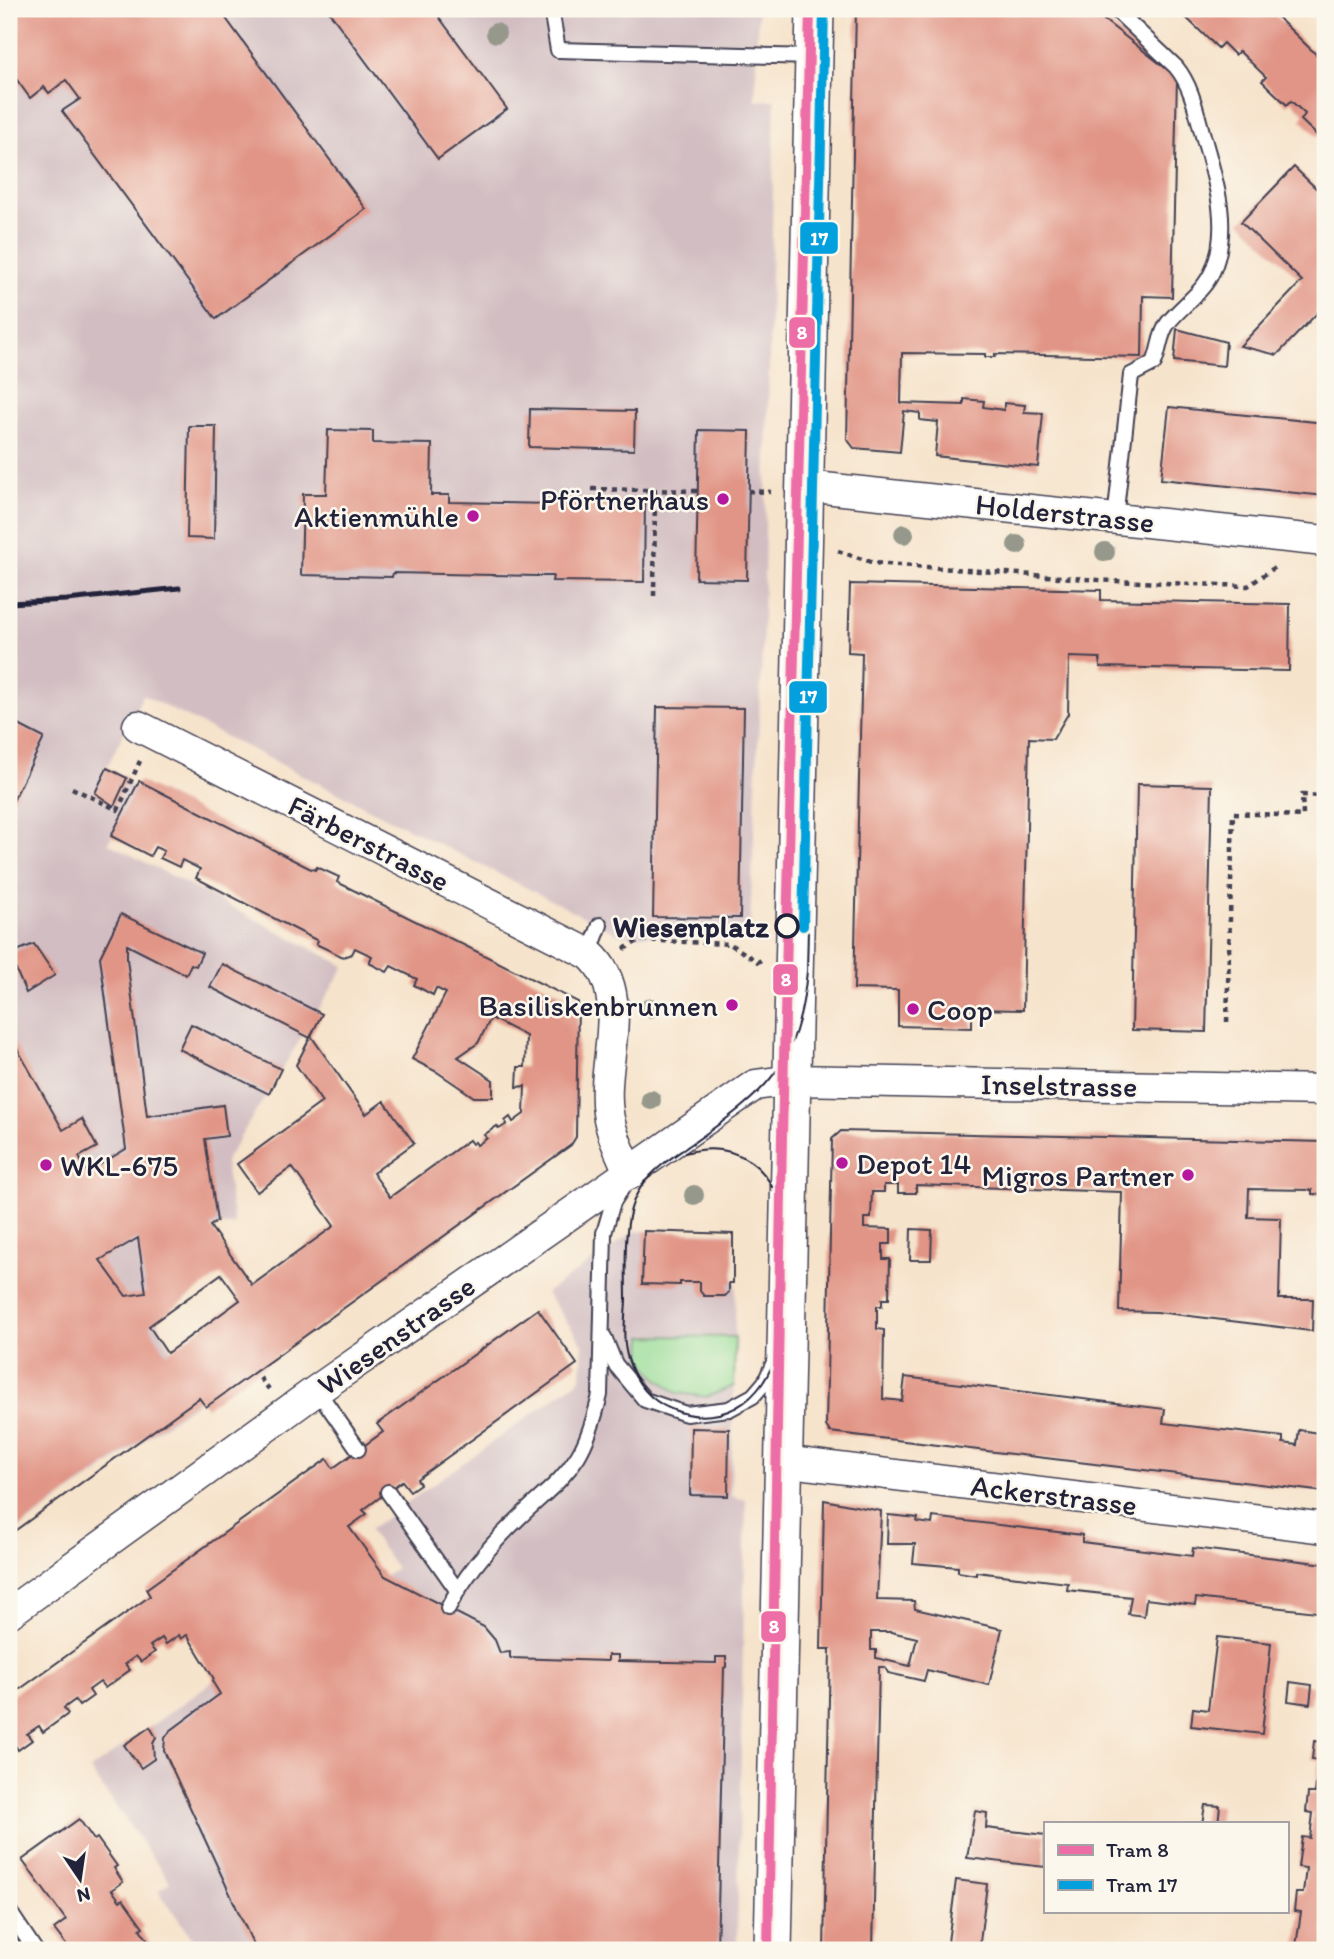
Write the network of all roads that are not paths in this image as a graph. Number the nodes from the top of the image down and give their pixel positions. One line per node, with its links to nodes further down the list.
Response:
1 (551, 9): 4 (lane)
2 (815, 9): 4 (street)
3 (1115, 9): 6 (lane)
4 (814, 57): 5 (street)
5 (788, 489): 6 (street, Holderstrasse); 11 (street)
6 (1115, 519): 7 (street, Holderstrasse)
7 (1325, 541)
8 (146, 730): 10 (street, Färberstrasse)
9 (600, 925): 10 (lane)
10 (594, 959): 13 (street)
11 (793, 1080): 12 (street, Inselstrasse); 13 (street, Wiesenstrasse); 15 (street)
12 (1325, 1090)
13 (630, 1174): 14 (lane); 16 (street, Wiesenstrasse)
14 (602, 1333): 15 (lane); 21 (lane)
15 (785, 1339): 18 (street)
16 (317, 1390): 17 (lane); 23 (street, Wiesenstrasse)
17 (358, 1450)
18 (782, 1461): 20 (street, Ackerstrasse); 26 (street)
19 (388, 1492): 21 (lane)
20 (1325, 1528)
21 (457, 1590): 22 (lane)
22 (448, 1608)
23 (9, 1614)
24 (9, 1911): 25 (lane)
25 (35, 1950)
26 (773, 1950)

